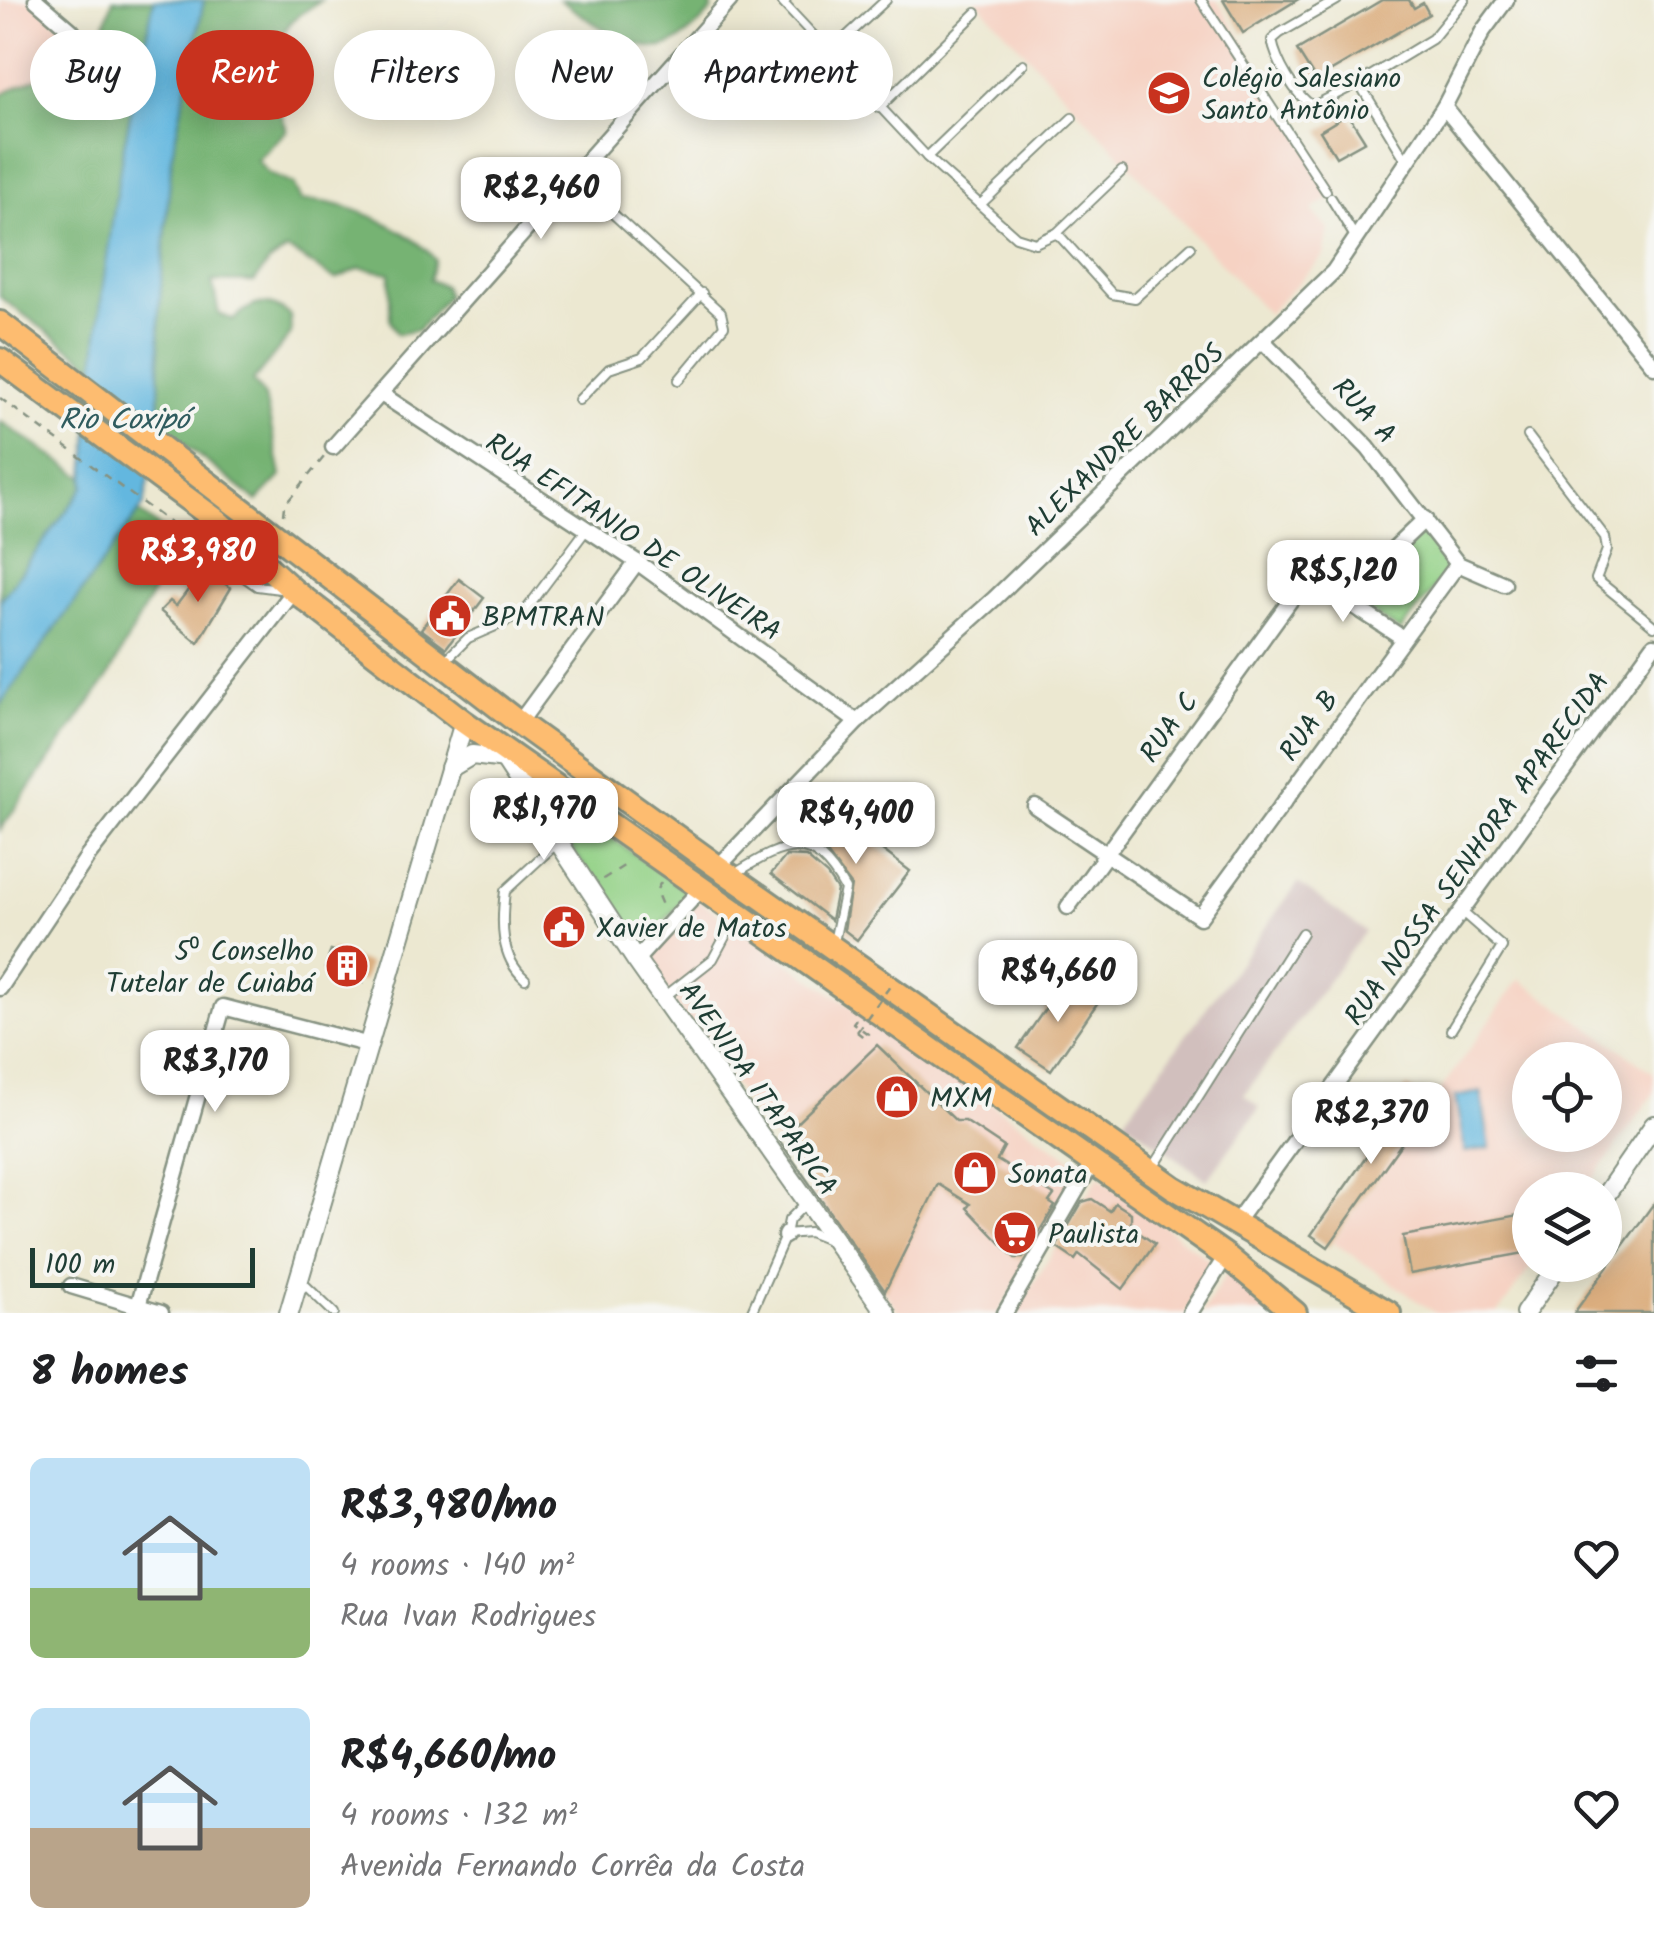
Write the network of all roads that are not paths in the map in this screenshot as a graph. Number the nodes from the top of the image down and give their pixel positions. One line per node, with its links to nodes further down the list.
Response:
1 (36, 0): 10 (street)
2 (730, 0): 22 (street)
3 (786, 0): 11 (lane)
4 (886, 0): 12 (lane)
5 (1201, 0): 25 (lane)
6 (1338, 0): 14 (lane)
7 (1464, 0): 14 (lane)
8 (1506, 0): 16 (street, ALEXANDRE BARROS)
9 (976, 13): 15 (lane)
10 (71, 30)
11 (809, 30)
12 (854, 30)
13 (1024, 64): 19 (lane)
14 (1360, 83): 20 (lane)
15 (893, 94)
16 (1444, 107): 20 (street, ALEXANDRE BARROS); 31 (street)
17 (1072, 118): 23 (lane)
18 (891, 120): 19 (lane)
19 (927, 157): 23 (lane)
20 (1408, 162): 25 (street, ALEXANDRE BARROS)
21 (1122, 171): 24 (lane)
22 (570, 175): 27 (lane); 33 (street)
23 (982, 203): 24 (lane)
24 (1057, 233): 26 (lane)
25 (1357, 240): 29 (street, ALEXANDRE BARROS)
26 (1192, 247)
27 (702, 293): 32 (lane); 34 (lane)
28 (0, 324): 48 (highway)
29 (1263, 341): 37 (street, RUA A); 50 (street, ALEXANDRE BARROS)
30 (4, 362): 43 (highway)
31 (1654, 366)
32 (679, 380)
33 (380, 394): 36 (street); 38 (street, RUA EFITANIO DE OLIVEIRA)
34 (579, 400)
35 (1528, 436): 45 (lane)
36 (333, 447)
37 (1424, 519): 41 (street, RUA A); 44 (street)
38 (586, 530): 40 (street, RUA EFITANIO DE OLIVEIRA); 48 (lane)
39 (210, 553): 43 (lane)
40 (637, 562): 50 (street, RUA EFITANIO DE OLIVEIRA); 51 (street)
41 (1458, 564): 42 (street, RUA A); 46 (street, RUA B)
42 (1504, 584)
43 (294, 590): 49 (highway); 66 (street)
44 (1342, 598): 46 (street); 56 (street, RUA C)
45 (1654, 626)
46 (1402, 638): 56 (street, RUA B)
47 (1654, 646): 60 (street, RUA NOSSA SENHORA APARECIDA)
48 (442, 664): 51 (highway)
49 (464, 722): 52 (highway); 53 (street)
50 (858, 722): 57 (street, ALEXANDRE BARROS)
51 (519, 723): 57 (highway)
52 (505, 754): 53 (street); 55 (street, AVENIDA ITAPARICA); 58 (highway)
53 (450, 768): 69 (street)
54 (1035, 806): 56 (street)
55 (558, 842): 64 (street, AVENIDA ITAPARICA); 65 (lane)
56 (1107, 853): 59 (street, RUA C)
57 (725, 871): 63 (highway); 63 (lane)
58 (702, 888): 61 (highway); 64 (street)
59 (1068, 907)
60 (1462, 911): 68 (lane); 75 (street, RUA NOSSA SENHORA APARECIDA)
61 (737, 912): 67 (lane); 71 (highway)
62 (1302, 933): 72 (lane)
63 (833, 946): 72 (highway)
64 (636, 960): 67 (street, AVENIDA ITAPARICA)
65 (525, 980)
66 (0, 988)
67 (663, 998): 74 (street, AVENIDA ITAPARICA)
68 (1451, 1030)
69 (366, 1044): 79 (street); 83 (street)
70 (1654, 1124): 73 (street)
71 (1093, 1162): 78 (highway); 91 (street)
72 (1151, 1172): 75 (highway)
73 (1621, 1172)
74 (805, 1204): 76 (lane); 77 (street, AVENIDA ITAPARICA)
75 (1233, 1226): 84 (highway)
76 (785, 1235): 77 (lane); 89 (lane)
77 (837, 1244): 90 (street, AVENIDA ITAPARICA)
78 (1226, 1256): 92 (street); 93 (highway)
79 (298, 1279): 82 (lane); 86 (street)
80 (1546, 1282): 94 (street)
81 (72, 1286): 83 (street)
82 (321, 1301): 87 (lane); 88 (lane)
83 (137, 1310): 85 (street)
84 (1374, 1310)
85 (161, 1313)
86 (288, 1313)
87 (319, 1313)
88 (334, 1313)
89 (751, 1313)
90 (886, 1313)
91 (1005, 1313)
92 (1190, 1313)
93 (1295, 1313)
94 (1524, 1313)

